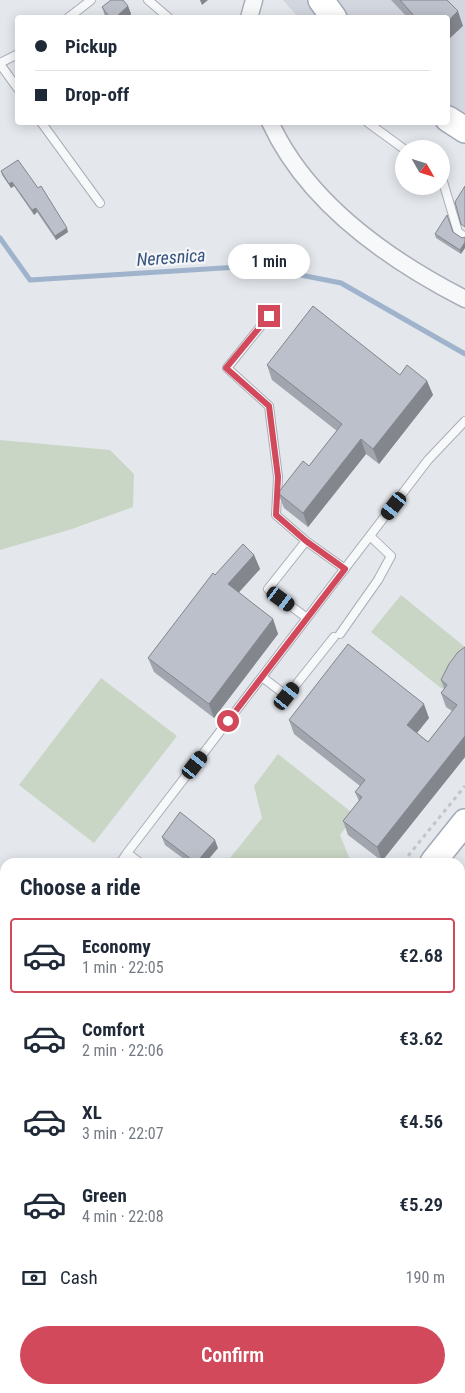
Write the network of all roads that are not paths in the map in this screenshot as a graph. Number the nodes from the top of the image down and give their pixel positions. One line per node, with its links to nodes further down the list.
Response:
1 (91, 0): 5 (lane)
2 (148, 0): 6 (lane)
3 (254, 0): 7 (street)
4 (321, 0): 8 (main road)
5 (72, 15)
6 (166, 15)
7 (250, 15)
8 (332, 15)
9 (15, 56): 10 (lane)
10 (0, 64): 11 (lane)
11 (15, 85)
12 (450, 120): 16 (main road)
13 (43, 125): 19 (lane)
14 (272, 125): 21 (street)
15 (371, 125): 17 (lane)
16 (465, 130)
17 (395, 142)
18 (447, 195): 20 (lane)
19 (100, 204)
20 (465, 237)
21 (465, 299)
22 (269, 316): 25 (lane)
23 (465, 421): 24 (lane)
24 (370, 536): 26 (lane); 28 (lane)
25 (306, 541): 26 (lane); 27 (lane)
26 (345, 569): 27 (lane)
27 (307, 618): 28 (lane)
28 (262, 677): 31 (lane)
29 (465, 822): 34 (main road)
30 (465, 846): 35 (main road)
31 (127, 853): 32 (lane); 33 (lane)
32 (124, 858)
33 (134, 858)
34 (436, 858)
35 (453, 858)

